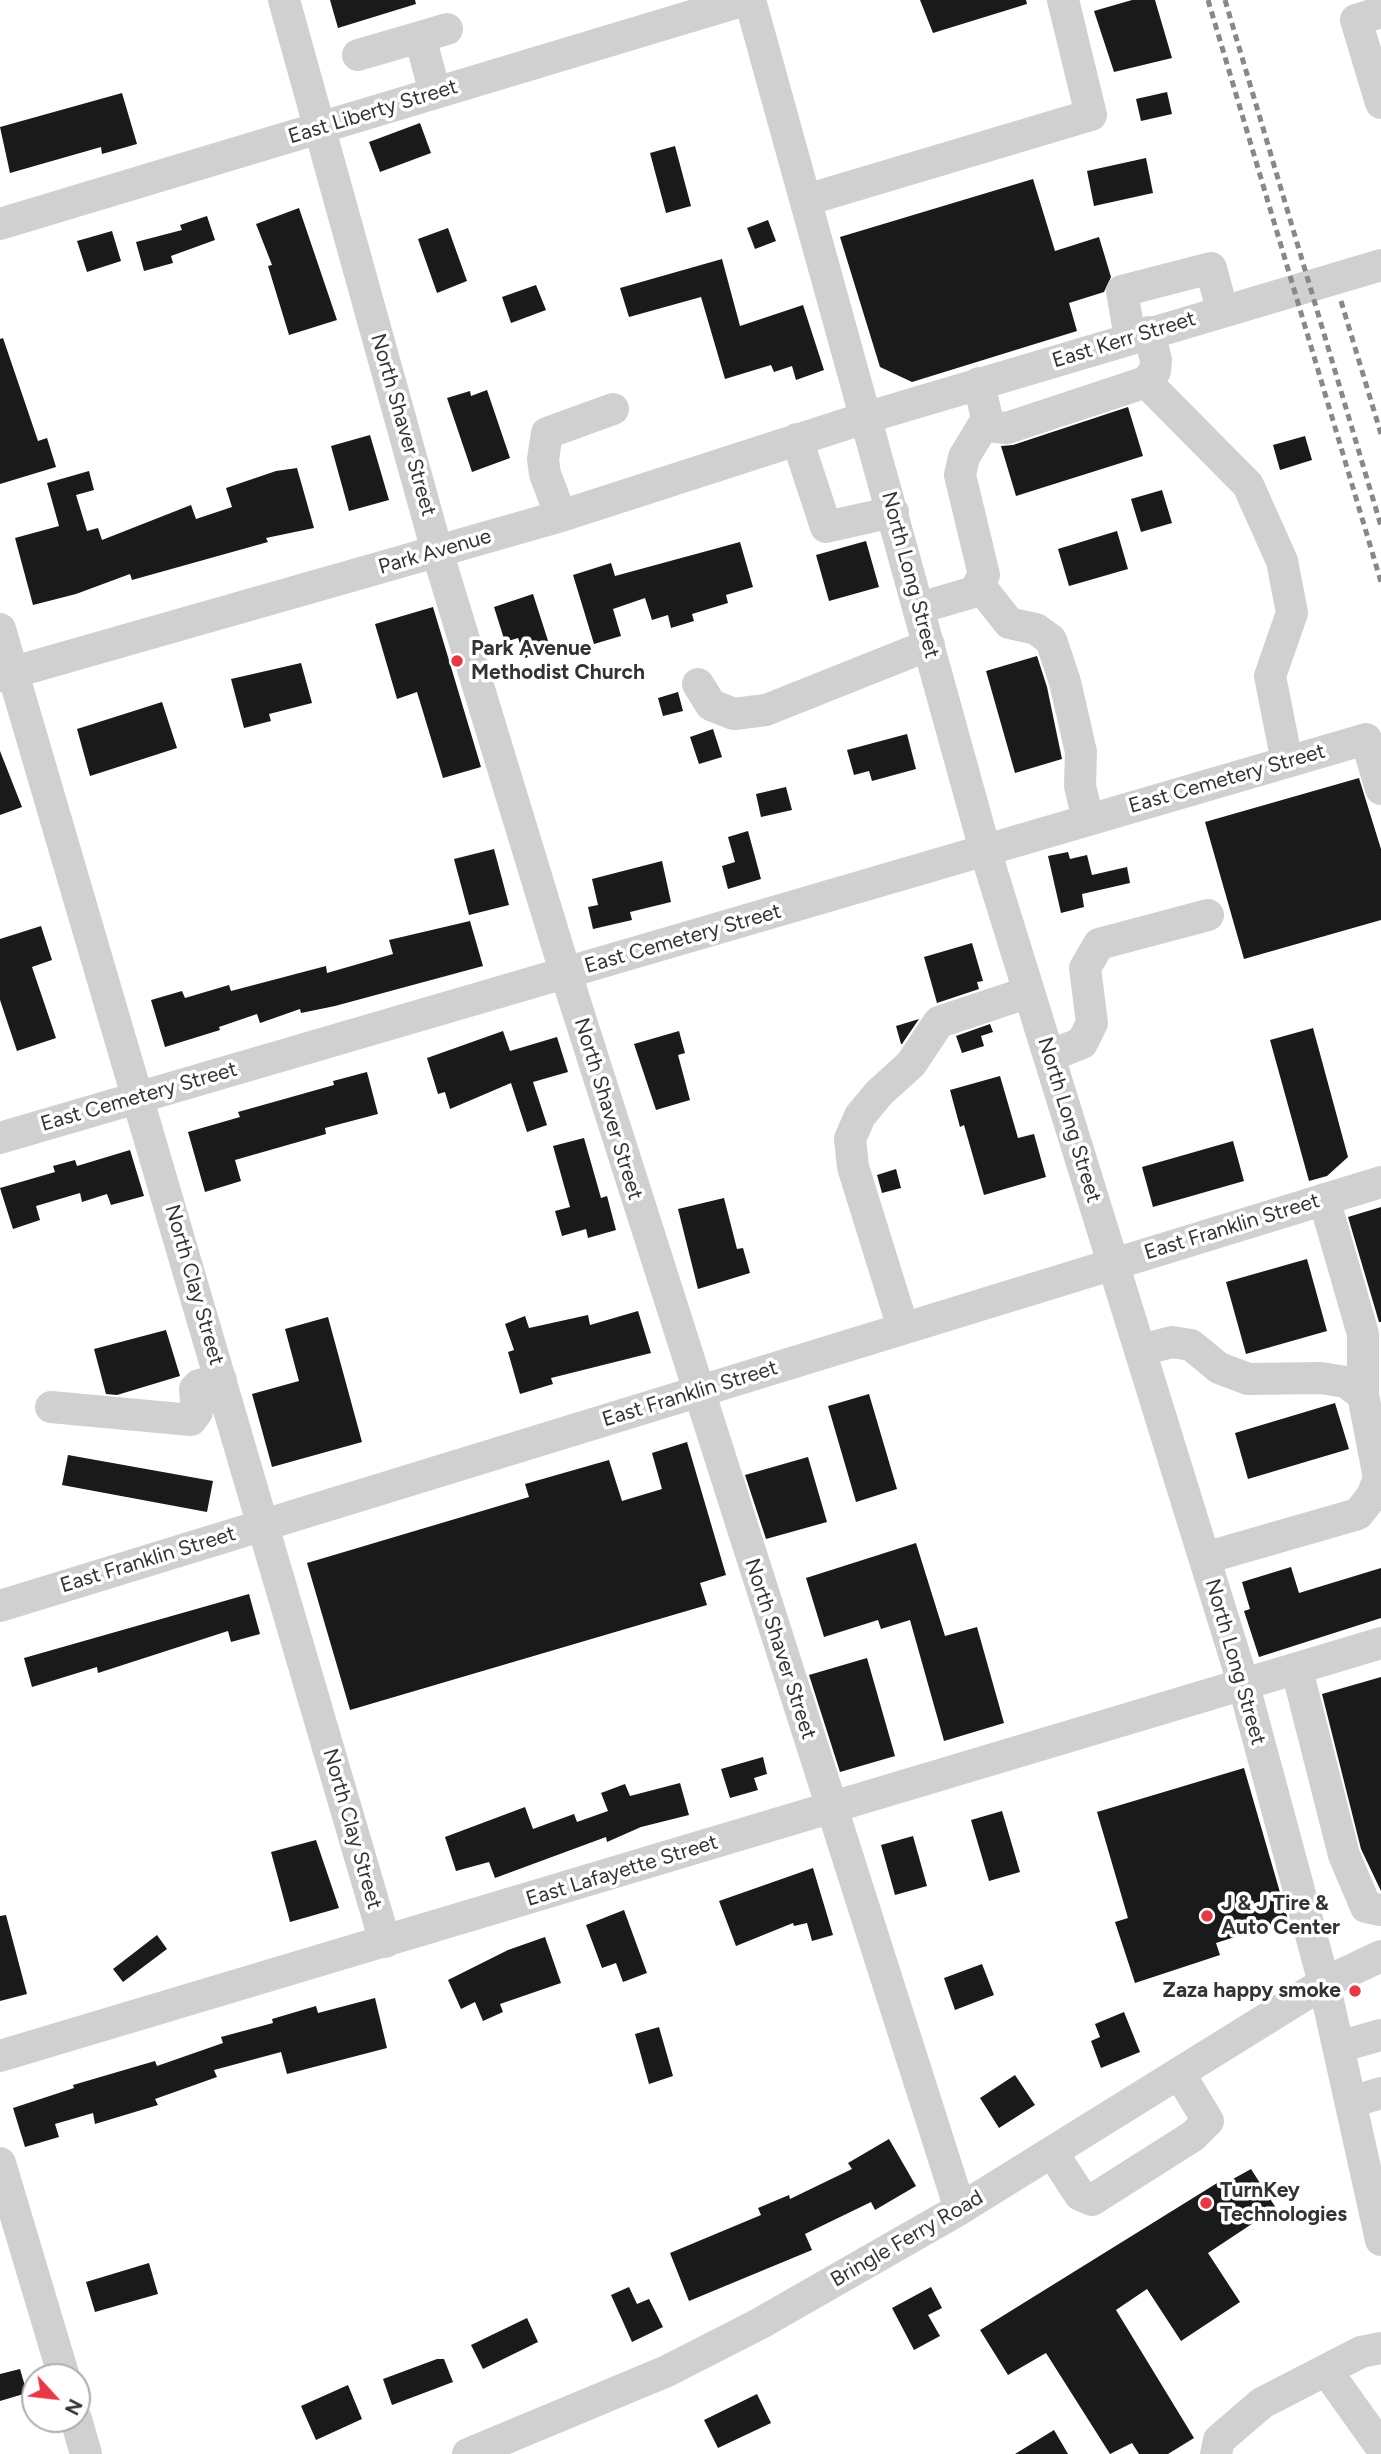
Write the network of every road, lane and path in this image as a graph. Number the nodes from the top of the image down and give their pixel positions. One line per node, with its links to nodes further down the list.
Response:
1 (285, 0): 8 (street, North Shaver Street)
2 (748, 0): 6 (street, East Liberty Street); 9 (street, North Long Street)
3 (1063, 0): 9 (street)
4 (1381, 12): 7 (street)
5 (358, 55): 6 (street)
6 (435, 93): 8 (street, East Liberty Street)
7 (1381, 103)
8 (320, 128): 10 (street, East Liberty Street); 22 (street, North Shaver Street)
9 (806, 200): 17 (street, North Long Street)
10 (0, 223)
11 (1381, 265): 12 (street, East Kerr Street)
12 (1222, 310): 13 (street, East Kerr Street); 13 (street)
13 (1140, 335): 14 (street); 15 (street, East Kerr Street)
14 (1146, 382): 18 (street); 29 (street)
15 (979, 383): 17 (street, East Kerr Street); 18 (street)
16 (613, 409): 21 (street)
17 (867, 417): 19 (street, Park Avenue); 20 (street, North Long Street)
18 (987, 419): 23 (street)
19 (797, 439): 20 (street); 21 (street, Park Avenue)
20 (893, 512): 24 (street, North Long Street)
21 (561, 516): 22 (street, Park Avenue)
22 (438, 551): 27 (street, Park Avenue); 34 (street, North Shaver Street)
23 (980, 586): 24 (street); 31 (street)
24 (919, 608): 26 (street, North Long Street)
25 (0, 629): 27 (street, North Clay Street)
26 (929, 645): 28 (street); 32 (street, North Long Street)
27 (6, 674): 37 (street, North Clay Street)
28 (698, 684)
29 (1287, 762): 30 (street, East Cemetery Street); 31 (street, East Cemetery Street)
30 (1381, 789)
31 (1088, 820): 32 (street, East Cemetery Street)
32 (985, 850): 34 (street, East Cemetery Street); 35 (street, North Long Street)
33 (1208, 915): 36 (street)
34 (566, 973): 37 (street, East Cemetery Street); 45 (street, North Shaver Street)
35 (1029, 992): 36 (street, North Long Street); 42 (street)
36 (1049, 1056): 41 (street, North Long Street)
37 (139, 1096): 38 (street, East Cemetery Street); 44 (street, North Clay Street)
38 (0, 1138)
39 (1381, 1182): 40 (street, East Franklin Street)
40 (1324, 1199): 41 (street, East Franklin Street); 46 (street)
41 (1114, 1263): 42 (street, East Franklin Street); 43 (street, North Long Street)
42 (903, 1328): 45 (street, East Franklin Street)
43 (1140, 1350): 46 (street); 49 (street, North Long Street)
44 (221, 1380): 47 (street); 48 (street, North Clay Street)
45 (697, 1392): 48 (street, East Franklin Street); 54 (street, North Shaver Street)
46 (1363, 1395): 49 (street)
47 (51, 1407)
48 (263, 1524): 50 (street, East Franklin Street); 56 (street, North Clay Street)
49 (1205, 1558): 53 (street, North Long Street)
50 (0, 1606)
51 (1381, 1643): 52 (street, East Lafayette Street)
52 (1297, 1670): 53 (street, East Lafayette Street); 55 (street)
53 (1244, 1686): 54 (street, East Lafayette Street); 58 (street, North Long Street)
54 (832, 1809): 56 (street, East Lafayette Street); 67 (street, North Shaver Street)
55 (1381, 1910)
56 (385, 1942): 61 (street, East Lafayette Street)
57 (1381, 1956): 58 (street, Bringle Ferry Road)
58 (1324, 1983): 60 (street, North Long Street); 62 (street, Bringle Ferry Road)
59 (1381, 2035): 60 (street)
60 (1338, 2047): 64 (street, North Long Street)
61 (0, 2056)
62 (1179, 2073): 65 (street, Bringle Ferry Road); 65 (street)
63 (1381, 2092): 64 (street)
64 (1351, 2102): 68 (street, North Long Street)
65 (1052, 2152): 67 (street, Bringle Ferry Road)
66 (0, 2163): 70 (street)
67 (960, 2209): 75 (street, Bringle Ferry Road)
68 (1381, 2238)
69 (1381, 2348): 71 (street)
70 (60, 2363)
71 (1326, 2370): 73 (street); 76 (street)
72 (80, 2433): 74 (street)
73 (1381, 2447)
74 (86, 2454)
75 (468, 2454)
76 (1216, 2454)

